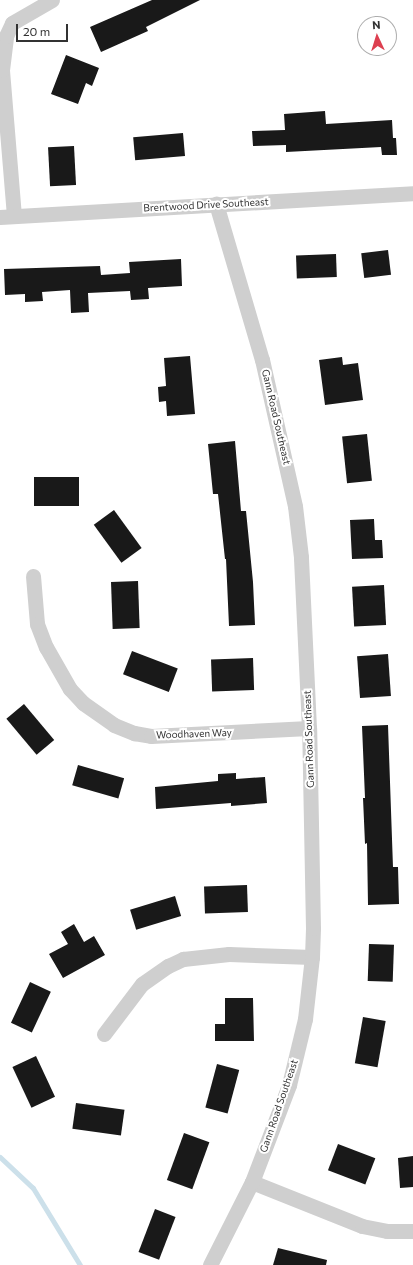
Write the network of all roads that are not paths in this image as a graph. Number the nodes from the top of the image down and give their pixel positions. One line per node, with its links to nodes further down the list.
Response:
1 (52, 0): 4 (street)
2 (413, 193): 3 (street, Brentwood Drive Southeast)
3 (216, 204): 4 (street, Brentwood Drive Southeast); 6 (street, Gann Road Southeast)
4 (7, 217)
5 (33, 576): 6 (street, Woodhaven Way)
6 (309, 728): 7 (street, Gann Road Southeast)
7 (312, 957): 8 (street); 9 (street, Gann Road Southeast)
8 (104, 1034)
9 (252, 1182): 10 (street); 11 (street, Gann Road Southeast)
10 (413, 1231)
11 (210, 1265)

